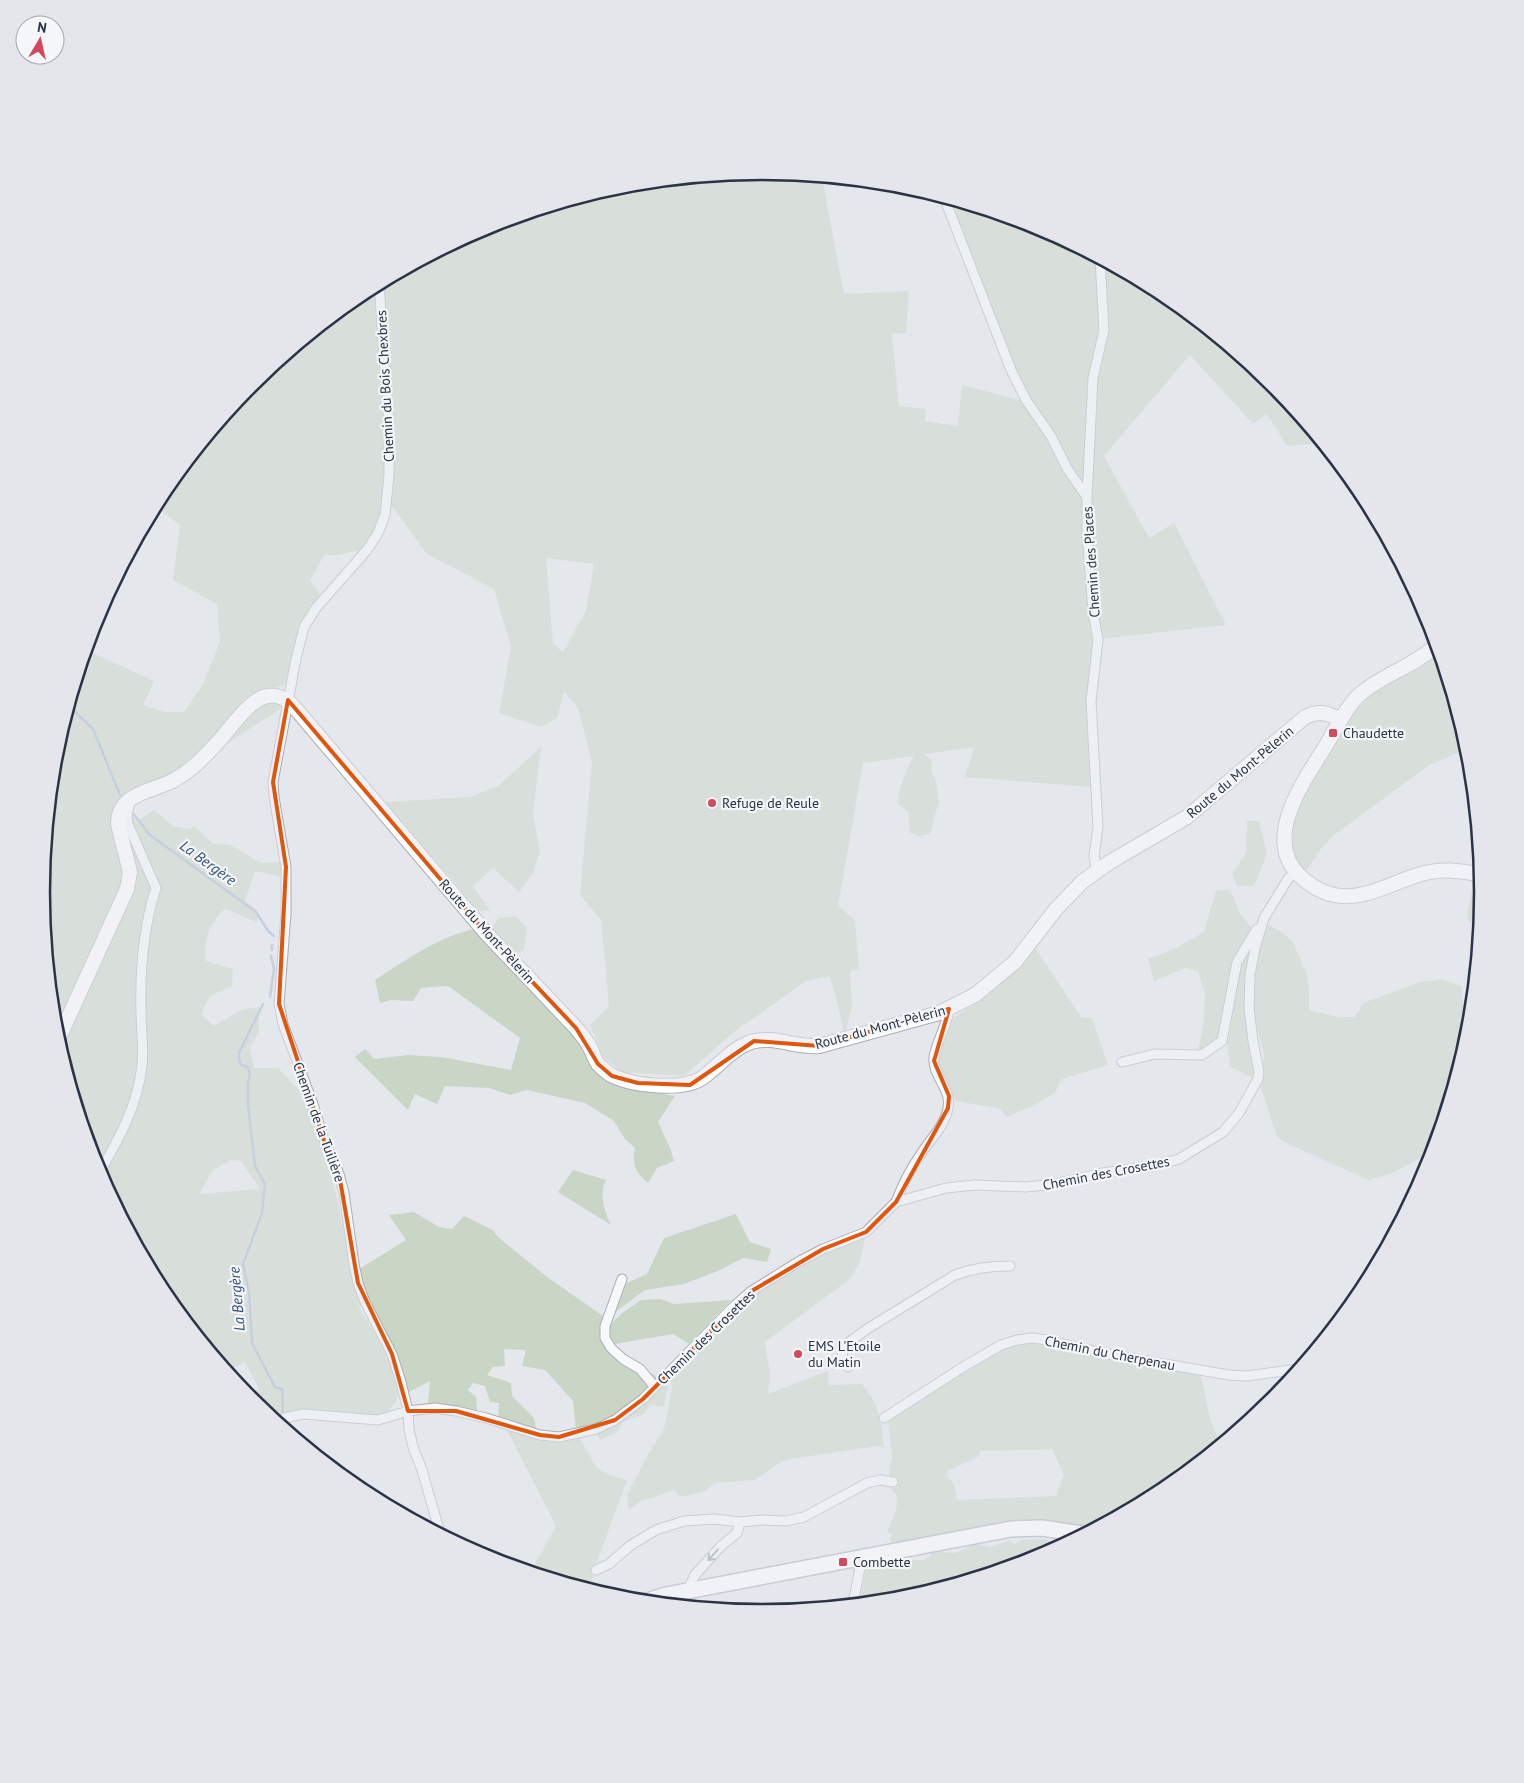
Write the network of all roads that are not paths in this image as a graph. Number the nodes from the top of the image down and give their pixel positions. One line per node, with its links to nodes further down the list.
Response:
1 (947, 204): 4 (street, Chemin des Places)
2 (1100, 266): 4 (street)
3 (379, 291): 6 (street, Chemin du Bois Chexbres)
4 (1088, 497): 9 (street, Chemin des Places)
5 (1431, 649): 7 (street)
6 (288, 700): 8 (street); 13 (street, Route du Mont-Pèlerin); 23 (street, Chemin de la Tuilière)
7 (1341, 720): 9 (street, Route du Mont-Pèlerin); 10 (street)
8 (130, 798): 14 (street); 16 (street)
9 (1097, 871): 13 (street, Route du Mont-Pèlerin)
10 (1296, 871): 11 (street); 12 (street, Chemin des Crosettes)
11 (1473, 874)
12 (1264, 918): 15 (street); 17 (street, Chemin des Crosettes)
13 (949, 1010): 17 (street)
14 (64, 1028)
15 (1122, 1062)
16 (104, 1164)
17 (896, 1202): 22 (street, Chemin des Crosettes)
18 (1010, 1266): 20 (street)
19 (622, 1279): 22 (street)
20 (848, 1366)
21 (1288, 1370): 25 (street, Chemin du Cherpenau)
22 (655, 1387): 23 (street, Chemin des Crosettes)
23 (408, 1411): 24 (street, Chemin des Crosettes); 28 (street, Chemin de la Tuilière)
24 (284, 1418)
25 (884, 1418)
26 (893, 1482): 27 (street)
27 (740, 1522): 31 (street); 32 (street, one-way to 32)
28 (438, 1525)
29 (1072, 1532): 30 (main road)
30 (862, 1558): 32 (main road); 34 (street)
31 (596, 1570)
32 (687, 1591): 33 (main road)
33 (661, 1596)
34 (854, 1597)

